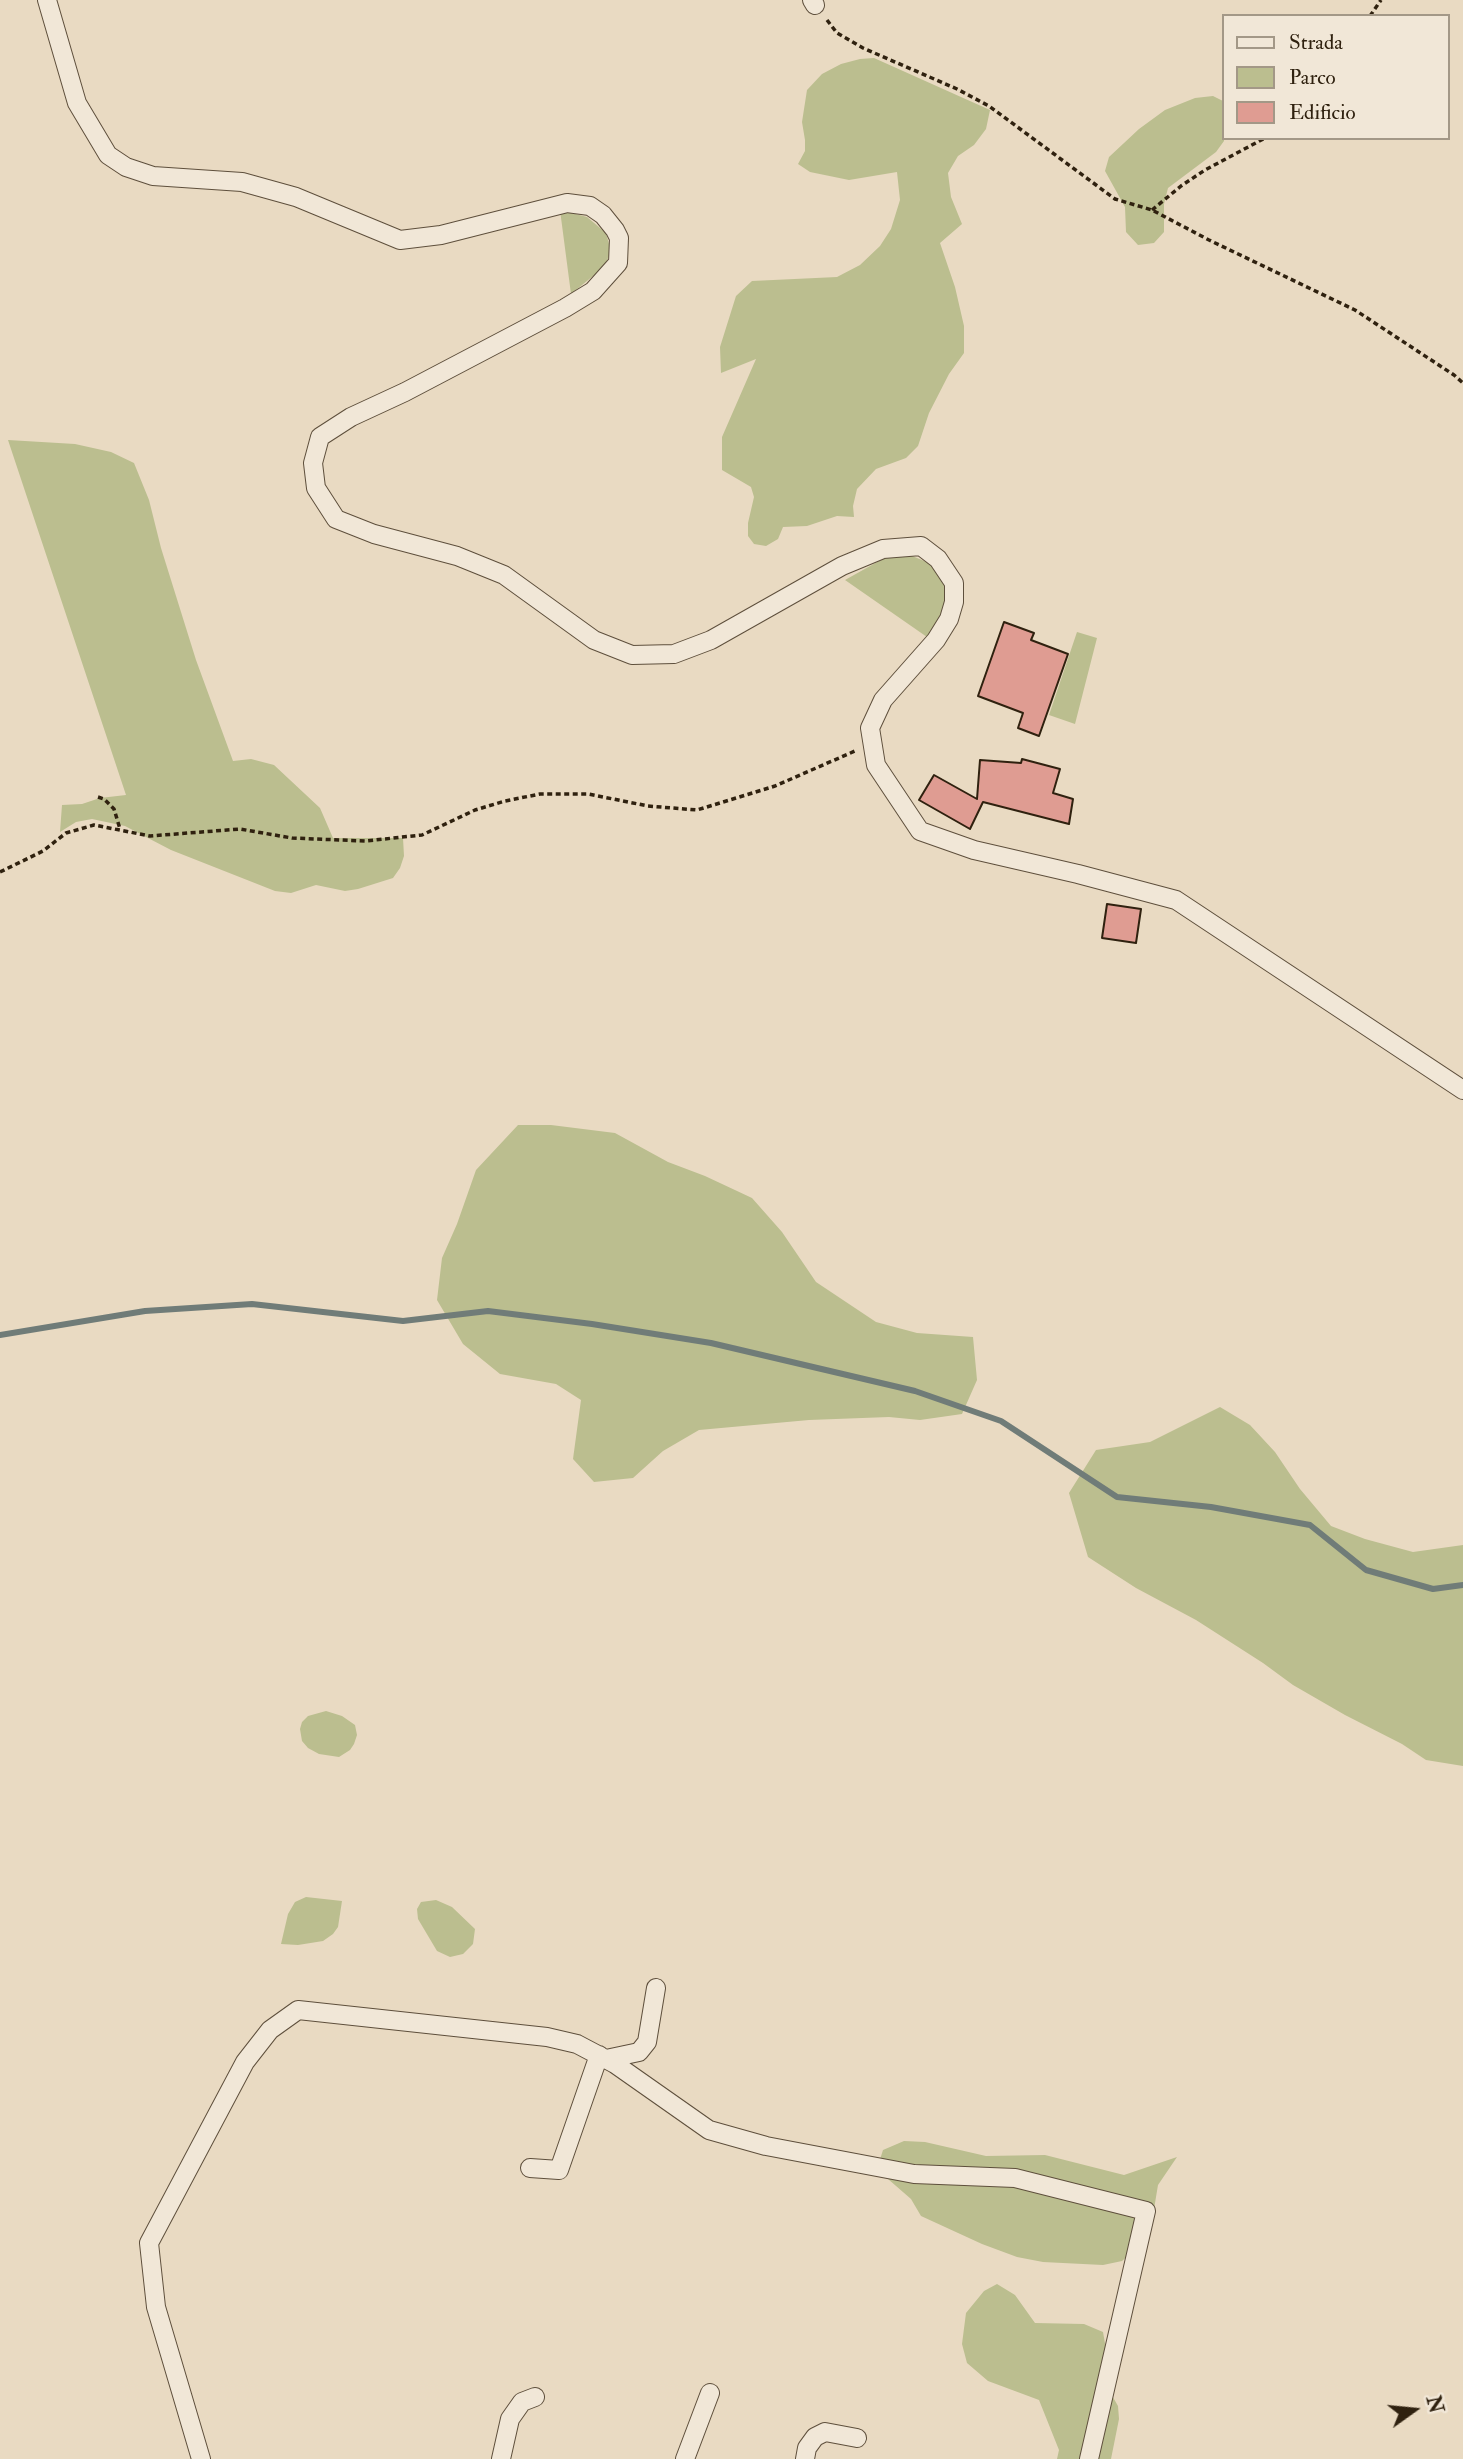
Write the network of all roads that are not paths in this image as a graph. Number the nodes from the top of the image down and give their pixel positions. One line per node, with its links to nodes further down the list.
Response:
1 (47, 0): 2 (street)
2 (1463, 1090)
3 (656, 1988): 4 (street)
4 (602, 2057): 5 (street); 9 (street); 13 (street)
5 (530, 2168)
6 (710, 2393): 11 (street)
7 (535, 2397): 10 (street)
8 (857, 2438): 12 (street)
9 (201, 2459)
10 (500, 2459)
11 (685, 2459)
12 (805, 2459)
13 (1089, 2459)

